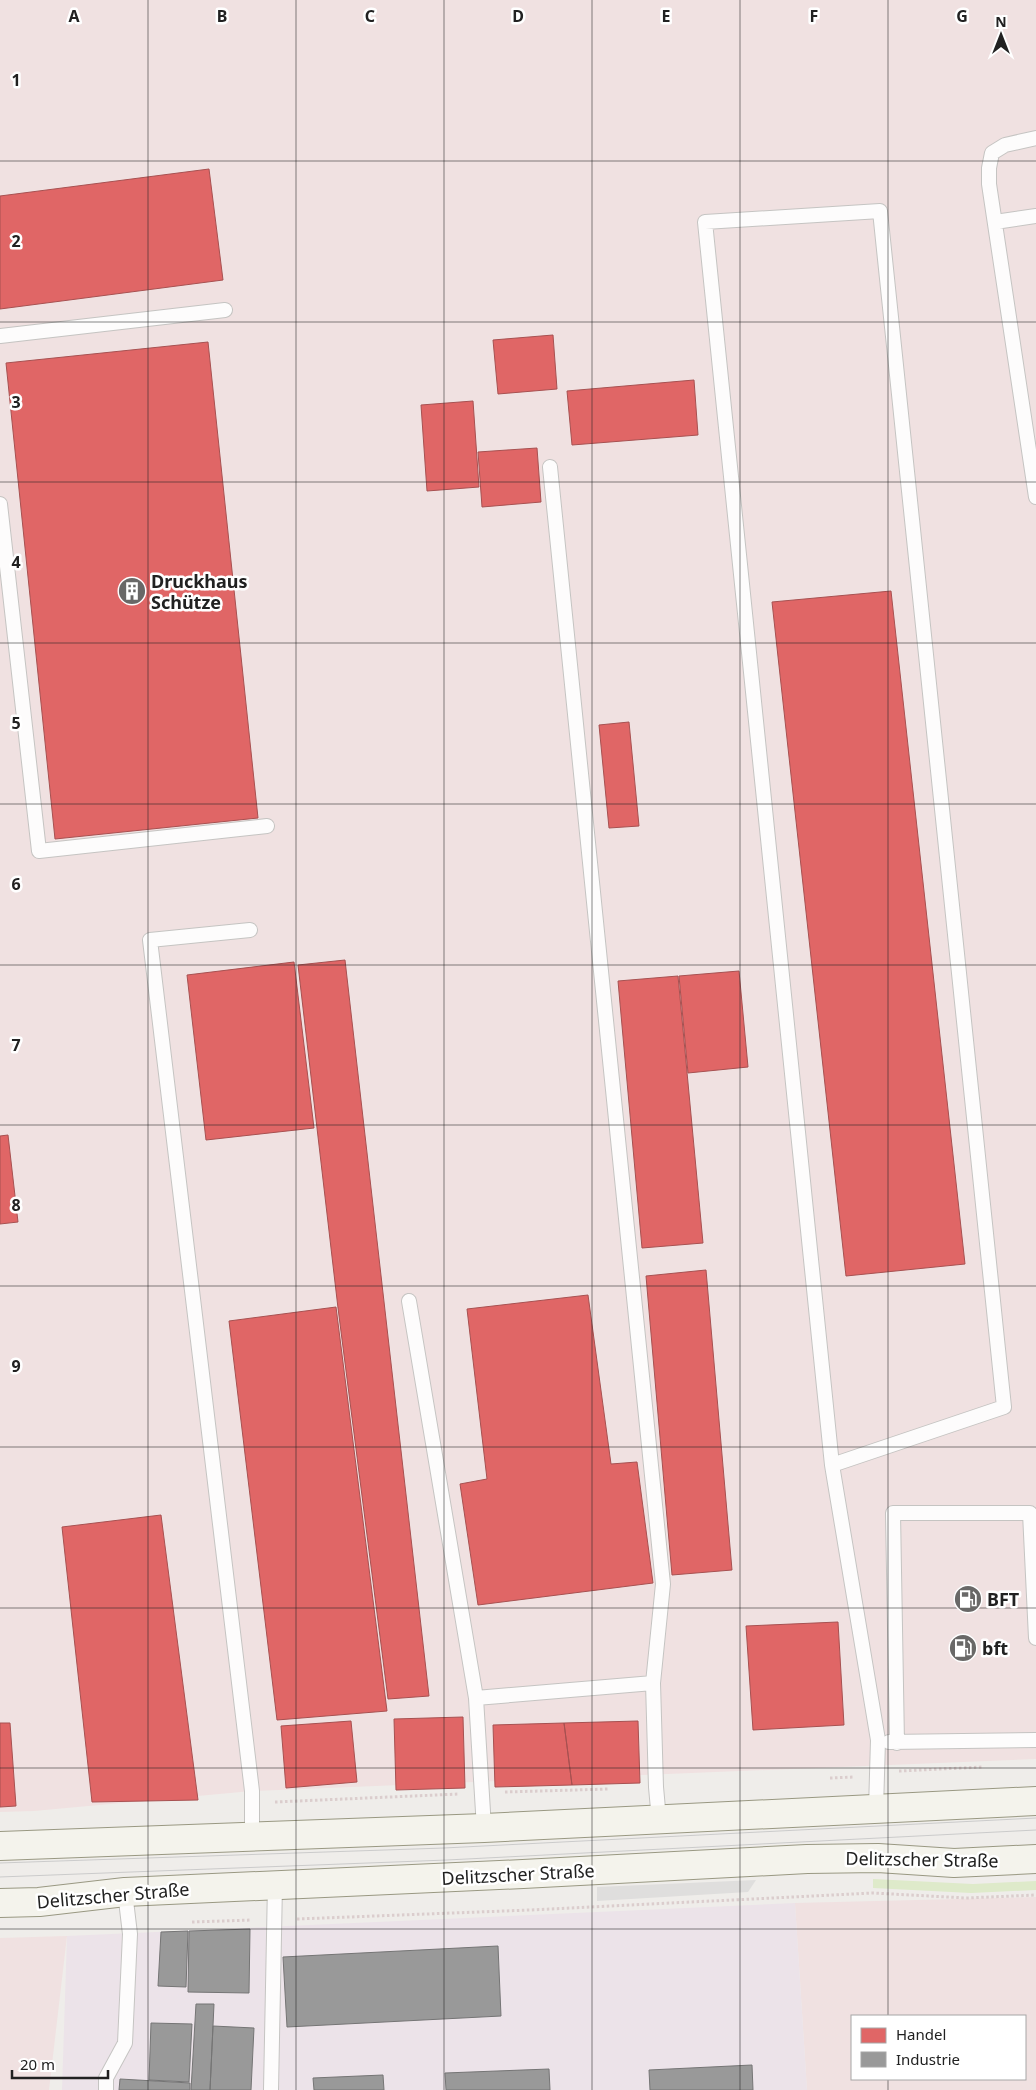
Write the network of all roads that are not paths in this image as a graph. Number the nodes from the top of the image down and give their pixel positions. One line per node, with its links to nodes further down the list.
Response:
1 (1036, 138): 3 (lane)
2 (1036, 216): 3 (lane)
3 (995, 222): 7 (lane)
4 (225, 310): 5 (lane)
5 (0, 336)
6 (550, 468): 14 (lane)
7 (1036, 497)
8 (0, 504): 9 (lane)
9 (267, 826)
10 (250, 930): 23 (lane)
11 (409, 1301): 15 (lane)
12 (832, 1466): 12 (lane); 16 (lane)
13 (1036, 1638): 18 (lane)
14 (653, 1683): 15 (lane); 21 (lane)
15 (476, 1698): 22 (lane)
16 (878, 1740): 18 (lane); 20 (lane)
17 (1036, 1740): 18 (lane)
18 (897, 1743)
19 (1036, 1801): 20 (main road)
20 (876, 1809): 21 (main road)
21 (659, 1820): 22 (main road)
22 (484, 1828): 23 (main road)
23 (252, 1838): 24 (main road)
24 (0, 1846)
25 (1036, 1859): 26 (main road, Delitzscher Straße)
26 (275, 1884): 27 (main road, Delitzscher Straße); 30 (lane)
27 (125, 1892): 28 (main road, Delitzscher Straße); 29 (lane)
28 (0, 1903)
29 (106, 2090)
30 (271, 2090)

